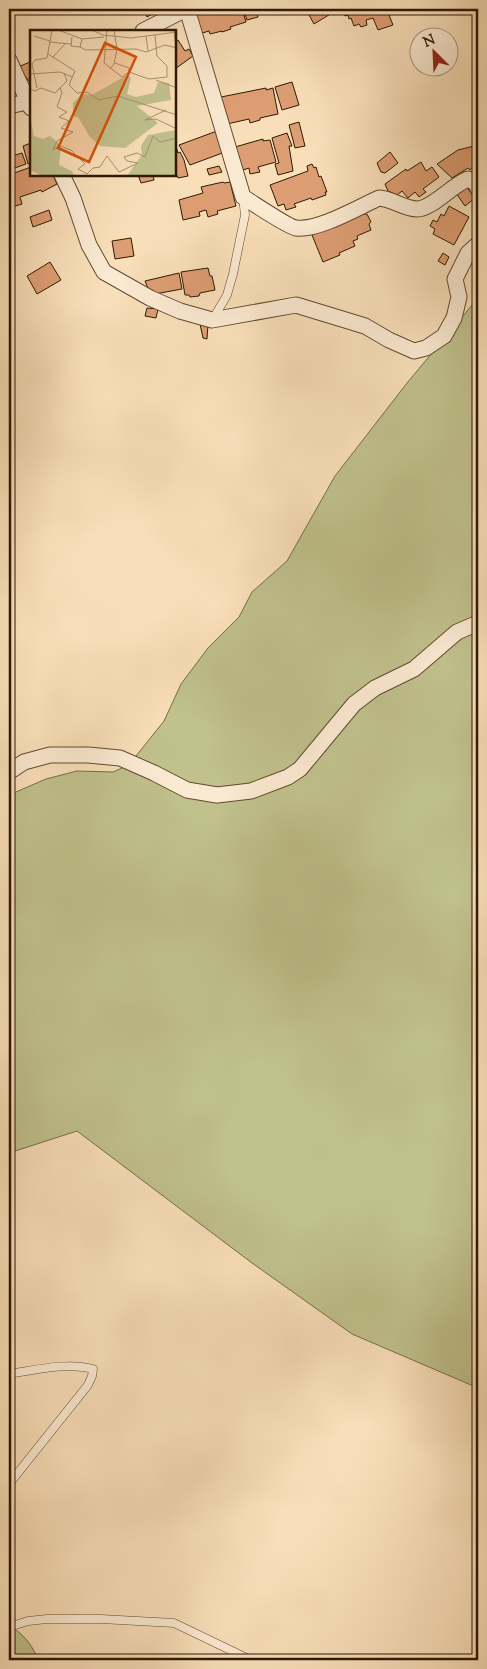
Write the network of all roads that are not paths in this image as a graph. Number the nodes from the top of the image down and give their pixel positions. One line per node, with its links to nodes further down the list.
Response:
1 (186, 9): 2 (street); 8 (street)
2 (145, 30)
3 (9, 60): 4 (street)
4 (30, 104): 5 (street)
5 (9, 106)
6 (62, 176): 10 (street)
7 (478, 189): 8 (street)
8 (243, 197): 10 (lane)
9 (478, 244): 10 (street)
10 (212, 320)
11 (478, 623): 12 (street)
12 (9, 772)
13 (9, 1374): 14 (lane)
14 (9, 1484)
15 (9, 1627): 16 (lane)
16 (251, 1660)

